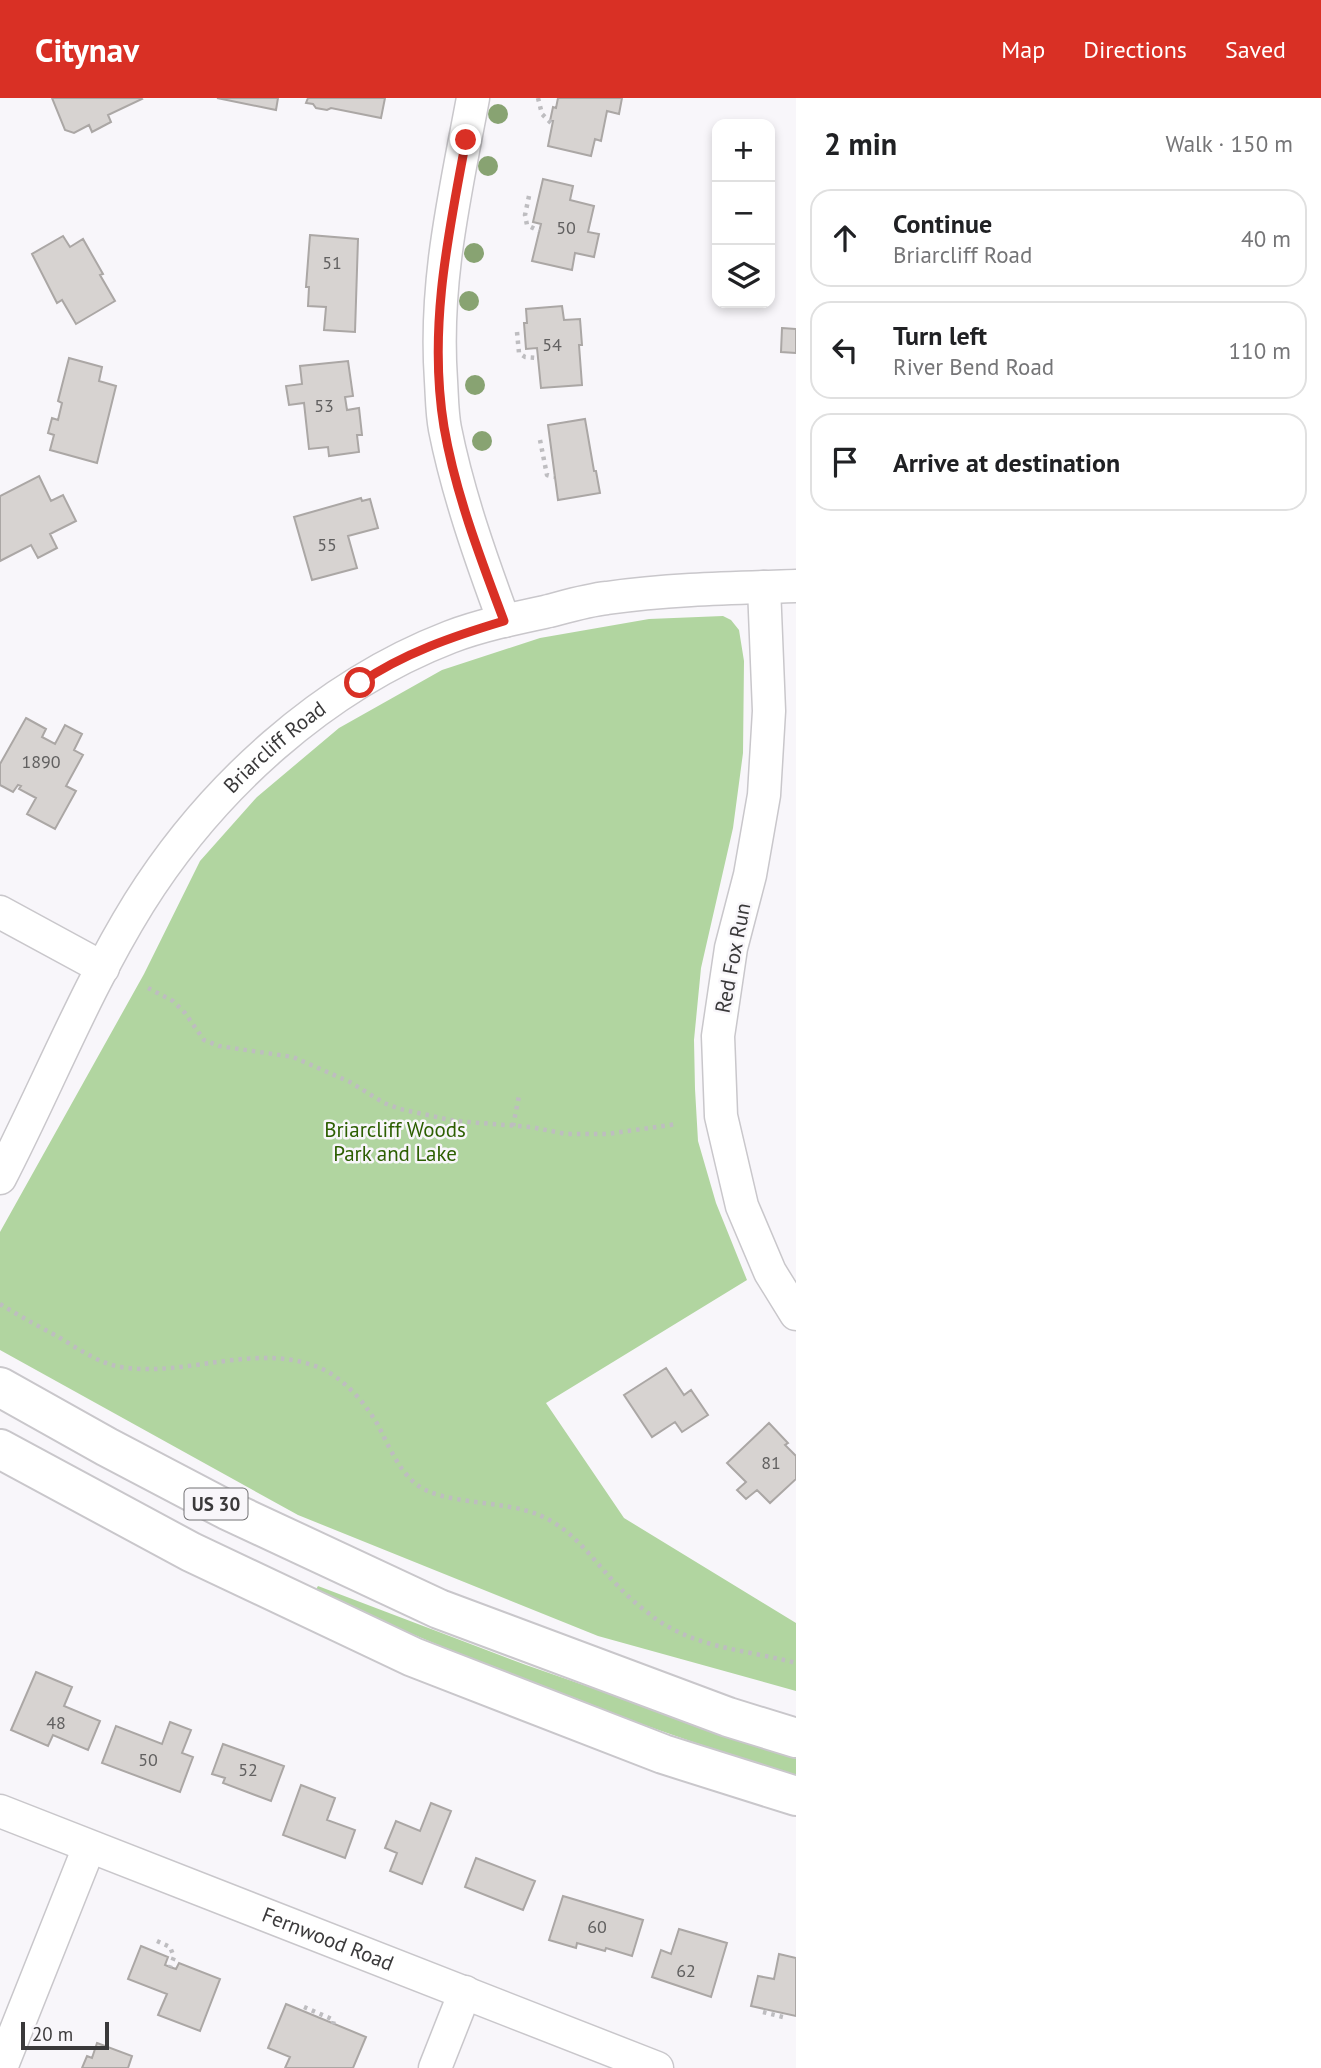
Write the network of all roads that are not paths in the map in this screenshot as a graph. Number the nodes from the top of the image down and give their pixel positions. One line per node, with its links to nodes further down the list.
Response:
1 (473, 98): 4 (street)
2 (796, 586): 3 (street, Briarcliff Road)
3 (764, 587): 4 (street, Briarcliff Road); 8 (street, Red Fox Run)
4 (504, 621): 6 (street, Briarcliff Road)
5 (0, 912): 6 (street)
6 (103, 968): 7 (street, Briarcliff Road)
7 (0, 1178)
8 (796, 1314)
9 (0, 1387): 11 (main road, US 30)
10 (0, 1449): 12 (main road, US 30)
11 (796, 1738)
12 (796, 1796)
13 (0, 1811): 14 (street, Fernwood Road)
14 (89, 1847): 15 (street, Fernwood Road); 16 (street)
15 (464, 1992): 17 (street); 18 (street, Fernwood Road)
16 (1, 2068)
17 (435, 2068)
18 (657, 2068)

